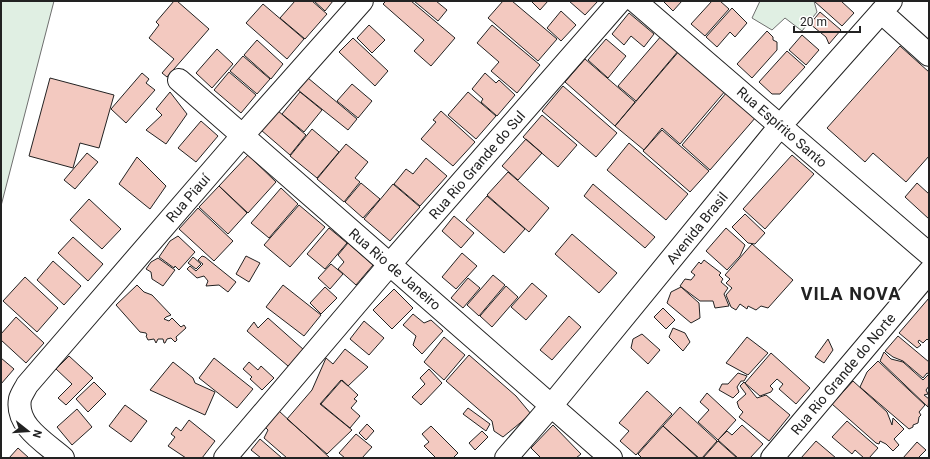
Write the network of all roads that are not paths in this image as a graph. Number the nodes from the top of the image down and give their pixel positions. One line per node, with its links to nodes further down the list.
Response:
1 (362, 1): 8 (street, Rua Piauí)
2 (620, 1): 10 (street, Rua Rio Grande do Sul)
3 (635, 1): 7 (street, Rua Espírito Santo)
4 (886, 7): 5 (street); 7 (street, Avenida Brasil)
5 (929, 55)
6 (179, 80): 8 (street, Rua Rio de Janeiro)
7 (780, 126): 9 (street, Rua Espírito Santo); 12 (street, Avenida Brasil)
8 (243, 135): 10 (street, Rua Rio de Janeiro); 13 (street, Rua Piauí)
9 (929, 254)
10 (390, 264): 12 (street, Rua Rio de Janeiro); 14 (street, Rua Rio Grande do Sul)
11 (929, 272): 17 (street, Rua Rio Grande do Norte)
12 (551, 406): 15 (street, Avenida Brasil); 16 (street, Rua Rio de Janeiro)
13 (63, 458)
14 (226, 458)
15 (506, 458)
16 (611, 458)
17 (772, 458)

